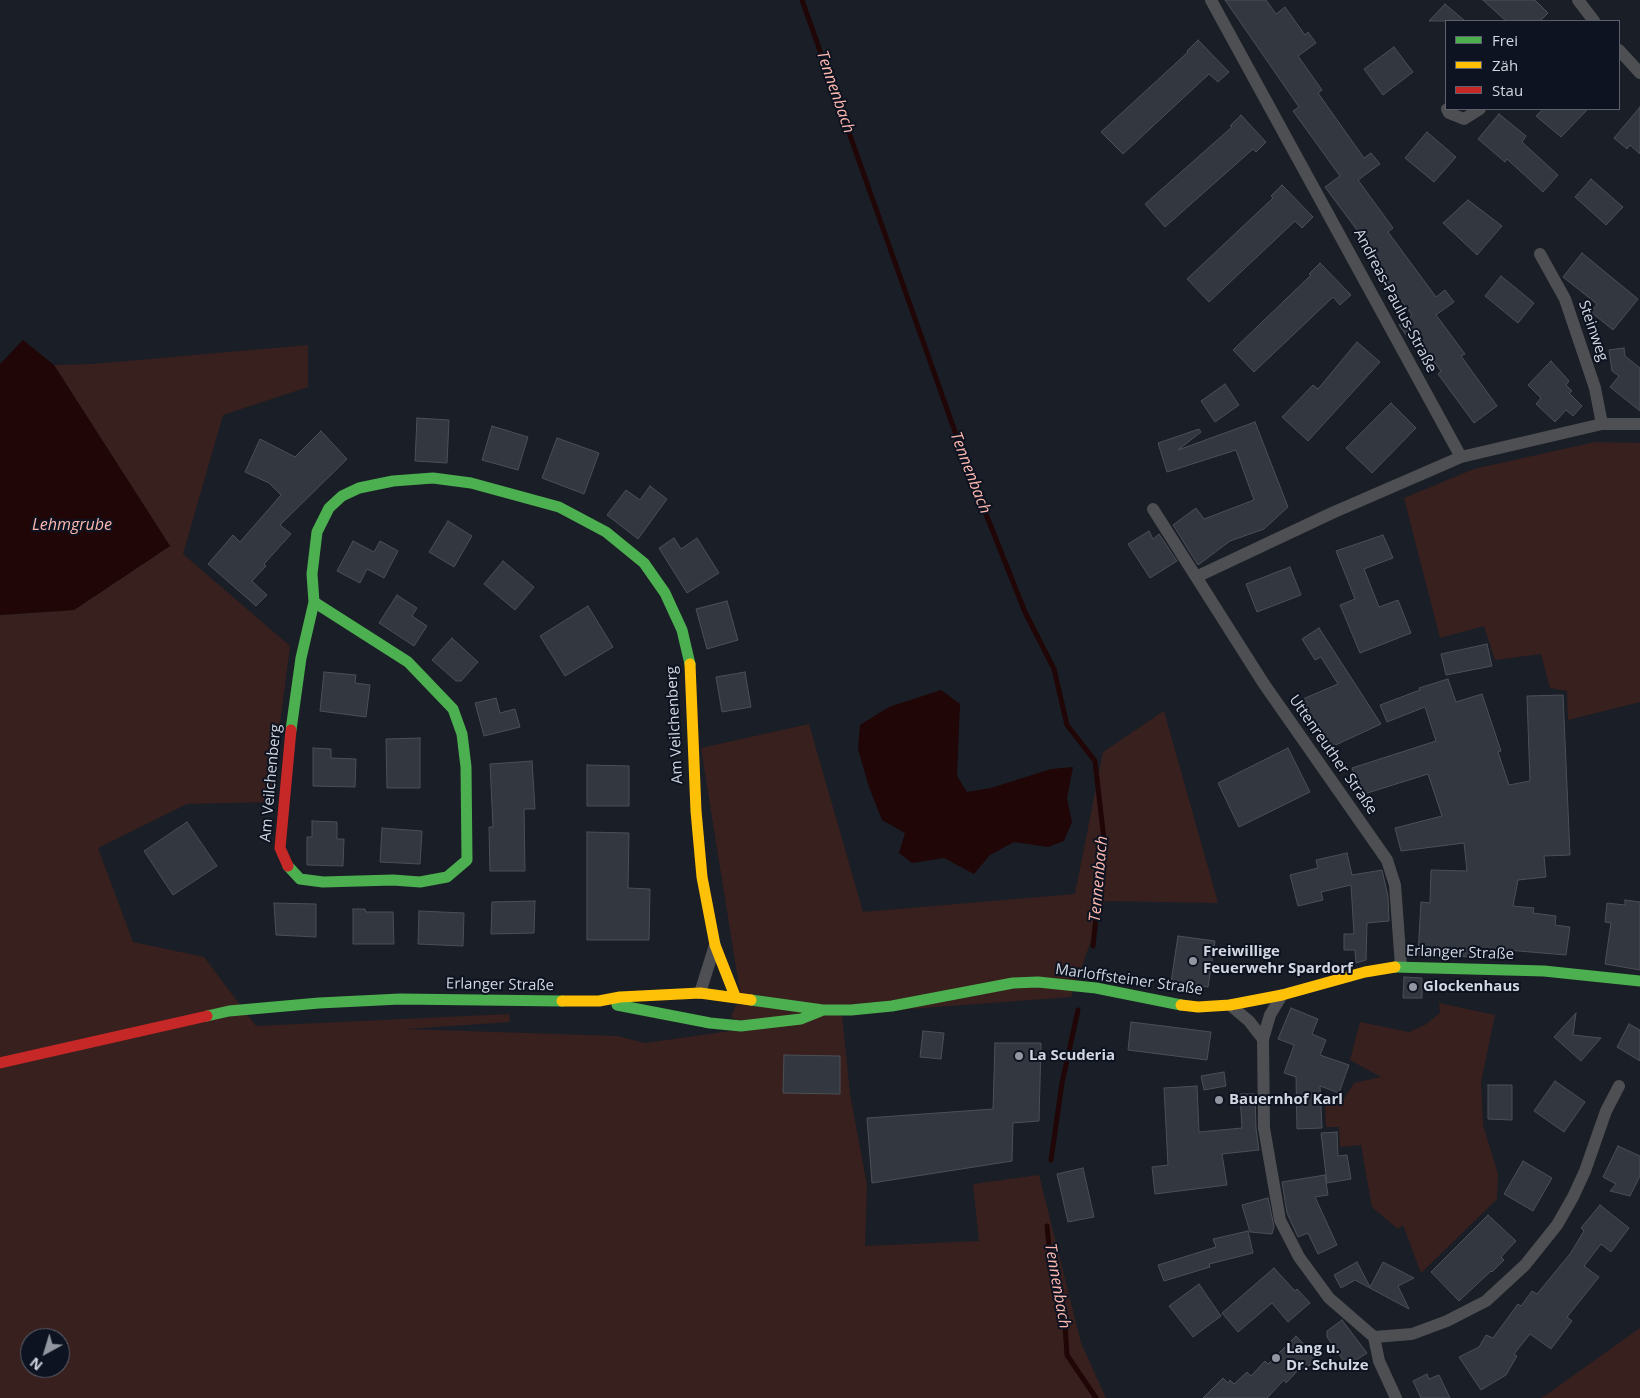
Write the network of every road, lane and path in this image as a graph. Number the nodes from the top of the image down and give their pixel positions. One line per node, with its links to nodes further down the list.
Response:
1 (1211, 0): 11 (street, Andreas-Paulus-Straße)
2 (1578, 0): 3 (street)
3 (1593, 20)
4 (1620, 51): 5 (street)
5 (1640, 72)
6 (1447, 110): 7 (street)
7 (1478, 110)
8 (1540, 254): 9 (street, Steinweg)
9 (1602, 424): 10 (street); 11 (street)
10 (1640, 424)
11 (1461, 457): 13 (street)
12 (1153, 509): 13 (street, Uttenreuther Straße)
13 (1196, 577): 16 (street, Uttenreuther Straße)
14 (314, 602): 14 (main road, Am Veilchenberg); 15 (main road, Am Veilchenberg)
15 (716, 945): 18 (street); 20 (main road, Am Veilchenberg)
16 (1401, 966): 17 (main road, Erlanger Straße); 19 (main road, Erlanger Straße)
17 (1640, 981)
18 (700, 993): 20 (main road, Marloffsteiner Straße); 21 (main road, Marloffsteiner Straße); 24 (main road)
19 (1282, 995): 22 (main road, Marloffsteiner Straße); 25 (street)
20 (736, 996): 23 (main road, Marloffsteiner Straße); 24 (main road)
21 (599, 1002): 24 (main road, Marloffsteiner Straße); 26 (main road, Erlanger Straße)
22 (1230, 1006): 23 (main road, Marloffsteiner Straße); 25 (street)
23 (823, 1010): 24 (main road, Marloffsteiner Straße)
24 (714, 1024)
25 (1263, 1039): 28 (street)
26 (0, 1063)
27 (1619, 1086): 28 (street)
28 (1374, 1337): 29 (street)
29 (1396, 1398)

